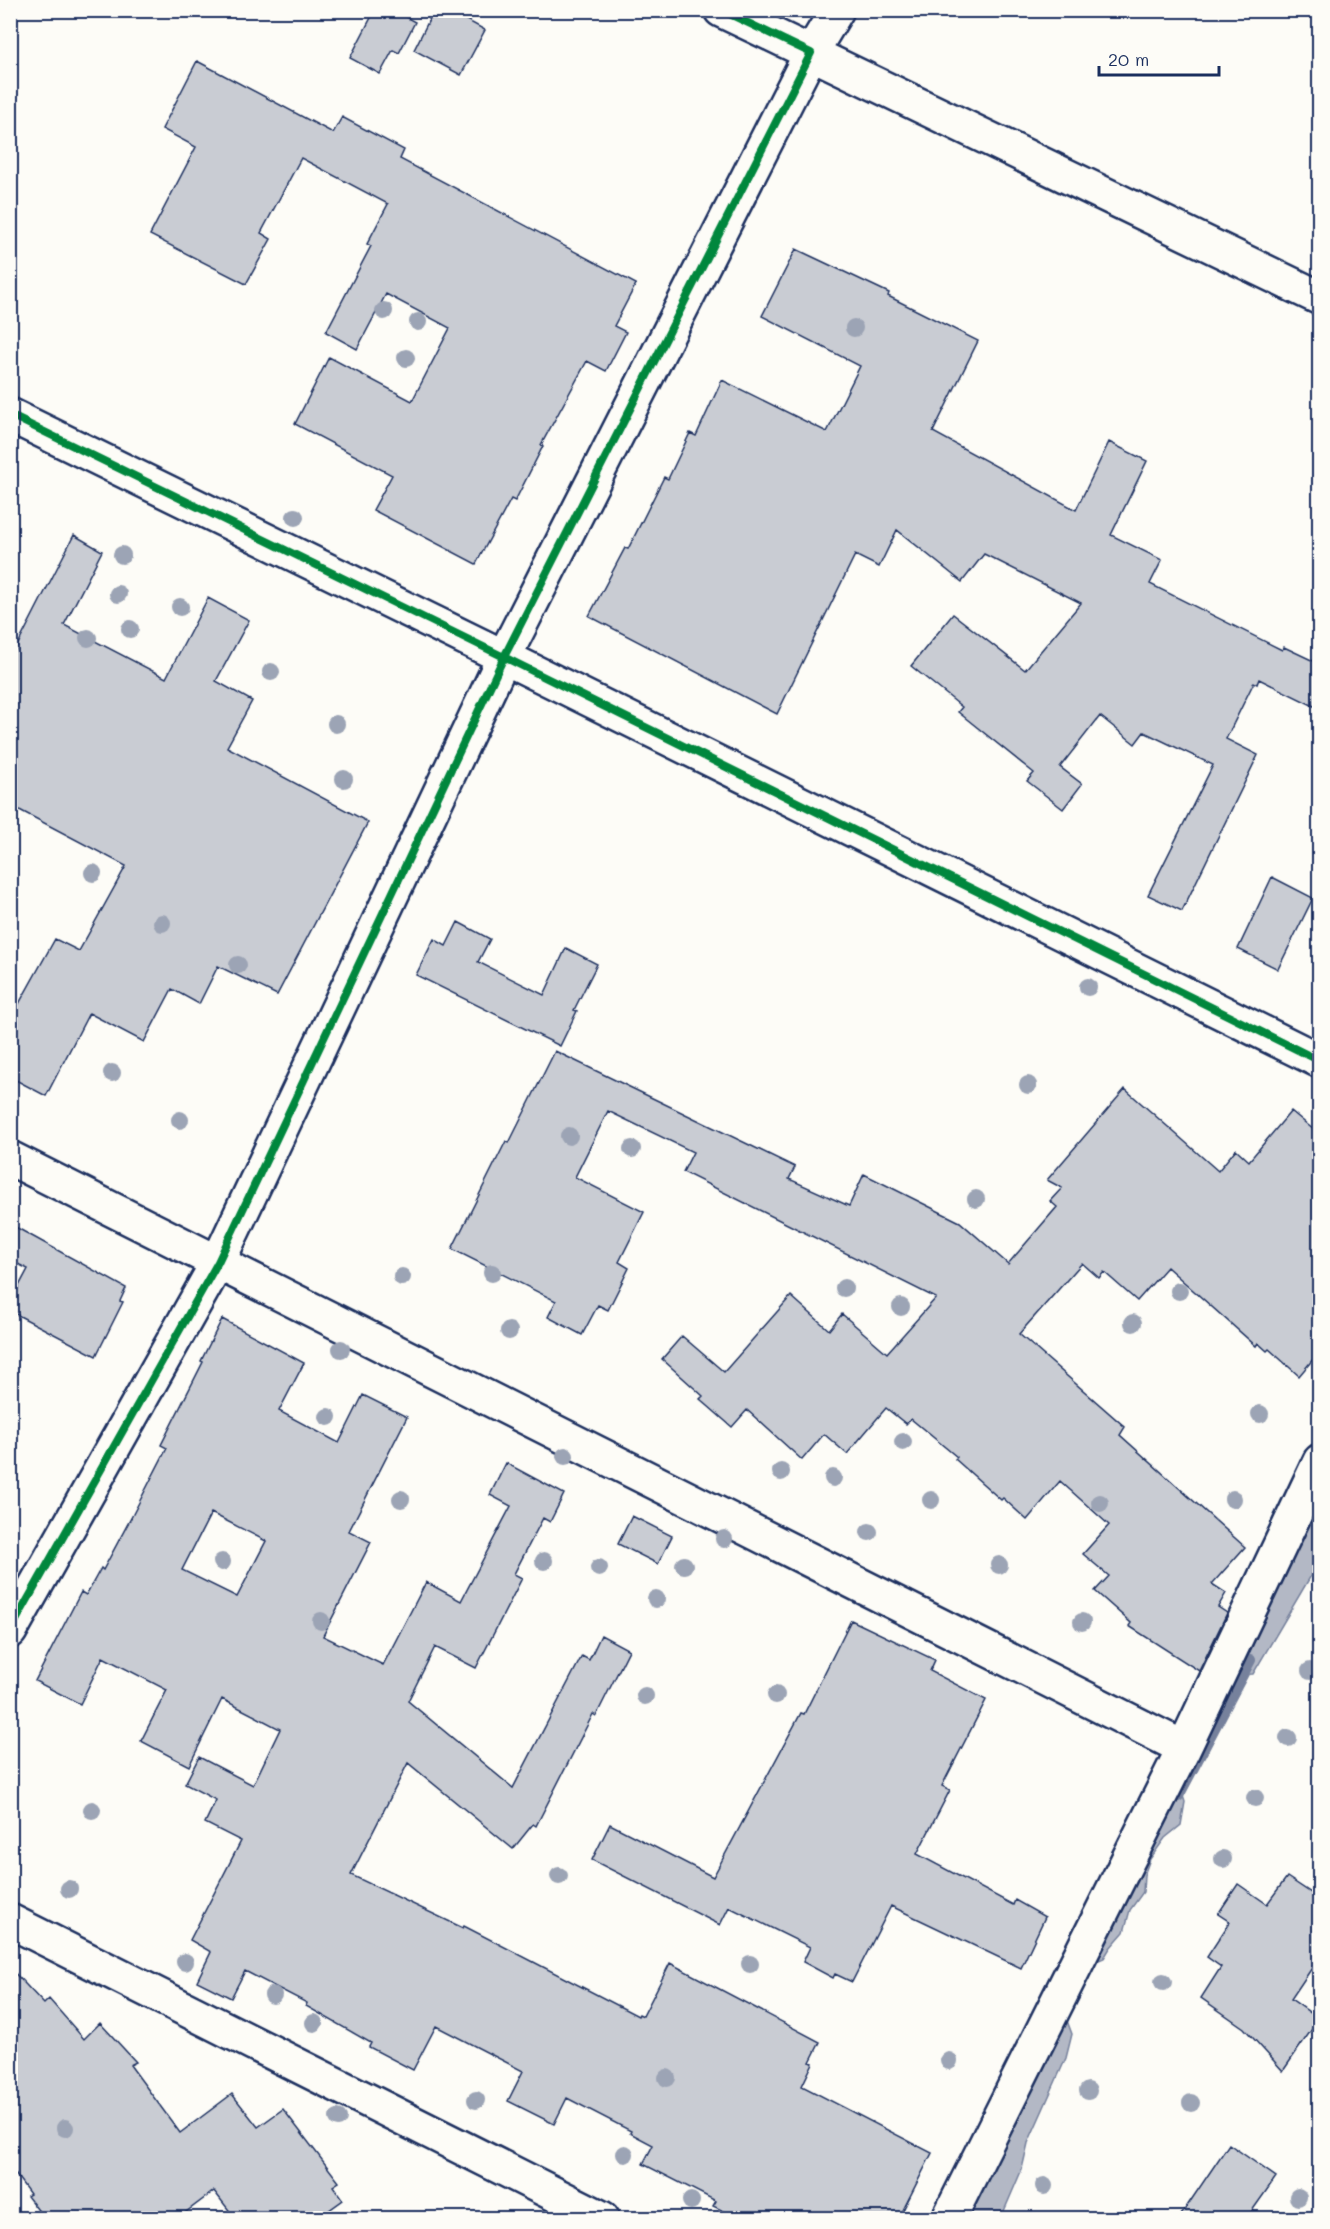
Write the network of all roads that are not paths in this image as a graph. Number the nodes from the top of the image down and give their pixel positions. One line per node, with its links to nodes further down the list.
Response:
1 (721, 10): 3 (street)
2 (837, 10): 3 (street)
3 (811, 53): 4 (street); 6 (street)
4 (1320, 298)
5 (10, 415): 6 (street)
6 (504, 657): 7 (street); 9 (street)
7 (1320, 1061)
8 (10, 1158): 9 (street)
9 (218, 1262): 11 (street); 12 (street)
10 (1320, 1461): 12 (street)
11 (10, 1630)
12 (1184, 1748): 15 (street)
13 (10, 1921): 14 (street)
14 (602, 2218)
15 (949, 2218)

